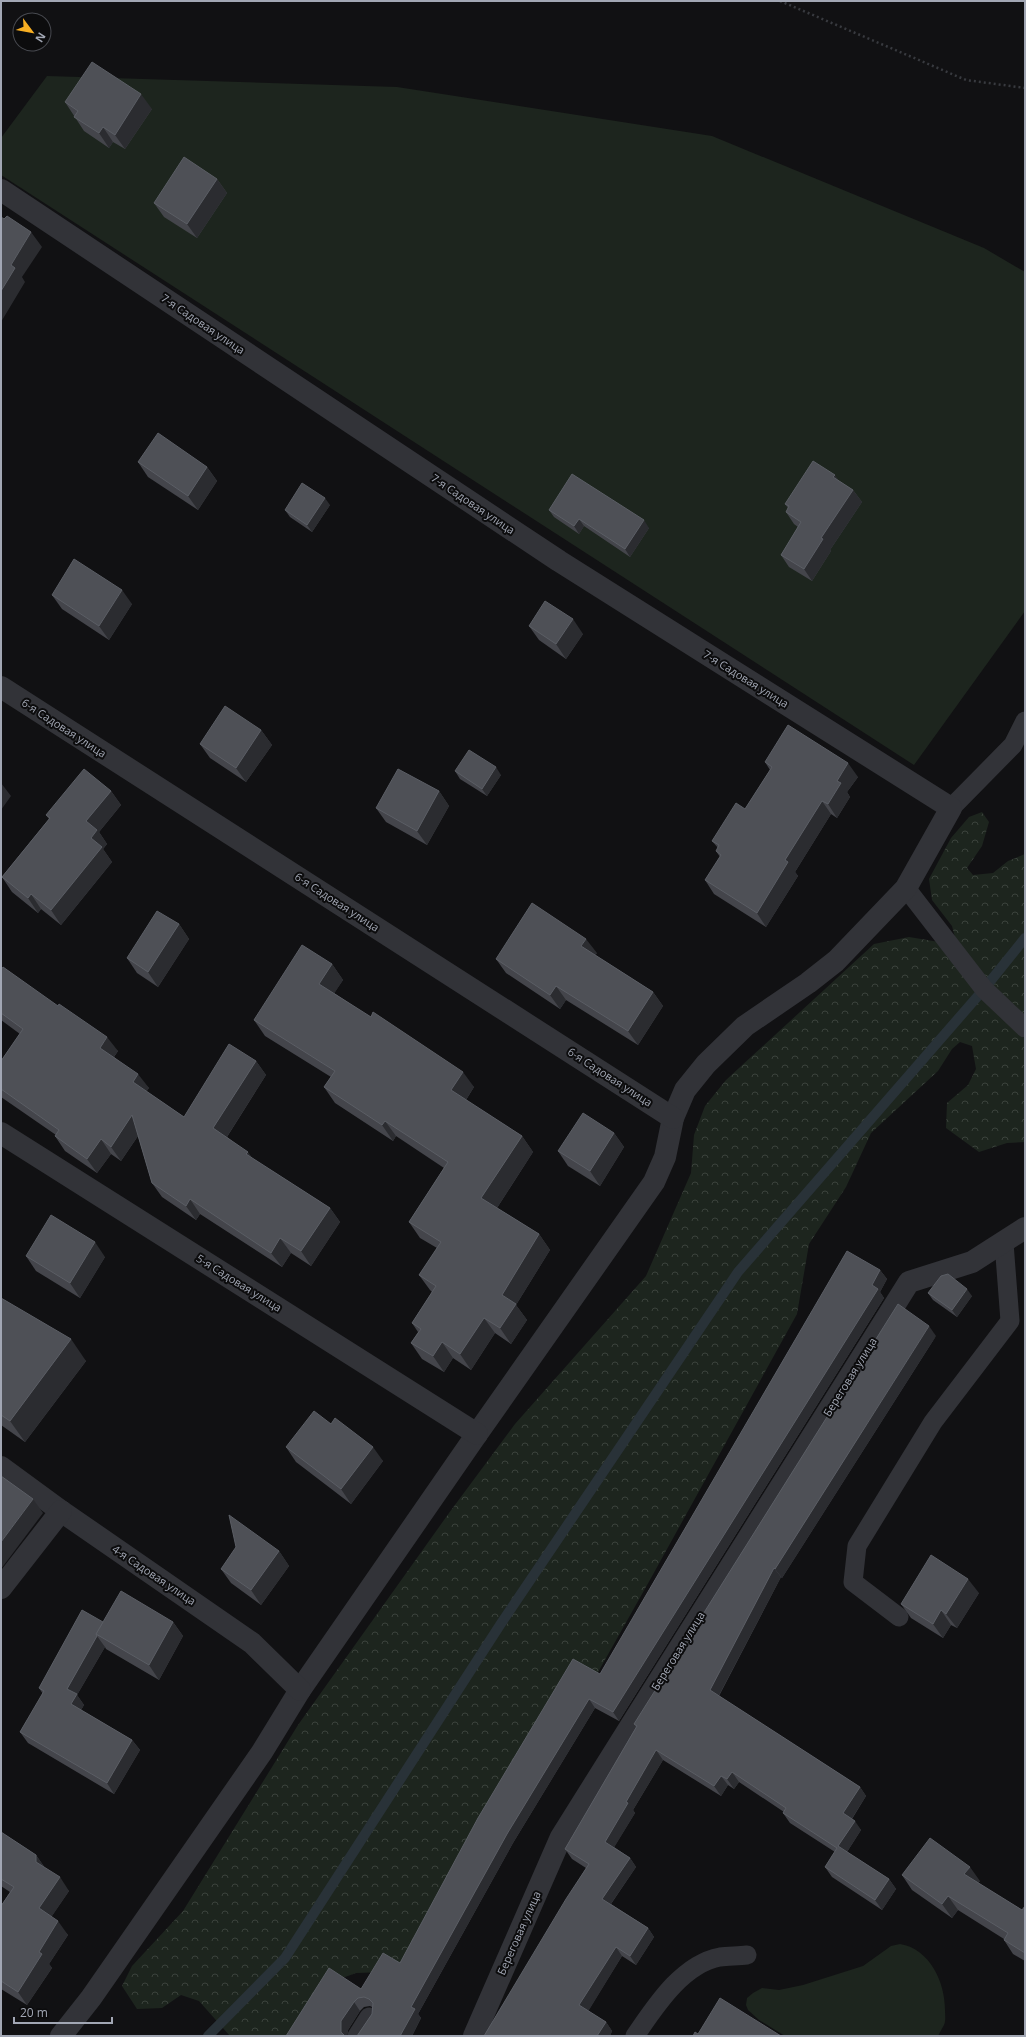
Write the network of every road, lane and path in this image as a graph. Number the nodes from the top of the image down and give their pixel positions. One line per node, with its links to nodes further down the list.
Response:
1 (780, 1): 2 (path)
2 (1025, 88)
3 (1, 190): 6 (street, 7-я Садовая улица)
4 (1, 687): 9 (street, 6-я Садовая улица)
5 (1025, 721): 6 (lane)
6 (951, 808): 7 (street)
7 (906, 888): 8 (lane); 9 (street)
8 (1025, 1028)
9 (673, 1118): 13 (street)
10 (1, 1132): 13 (street, 5-я Садовая улица)
11 (1025, 1228): 12 (street)
12 (1004, 1243): 17 (lane); 23 (street, Береговая улица)
13 (477, 1434): 18 (street)
14 (1, 1467): 15 (street, 4-я Садовая улица)
15 (61, 1511): 16 (street); 18 (street, 4-я Садовая улица)
16 (1, 1588)
17 (899, 1617)
18 (300, 1690): 21 (street)
19 (748, 1955): 24 (lane)
20 (369, 2016): 22 (lane)
21 (61, 2036)
22 (357, 2036)
23 (474, 2036)
24 (635, 2036)

